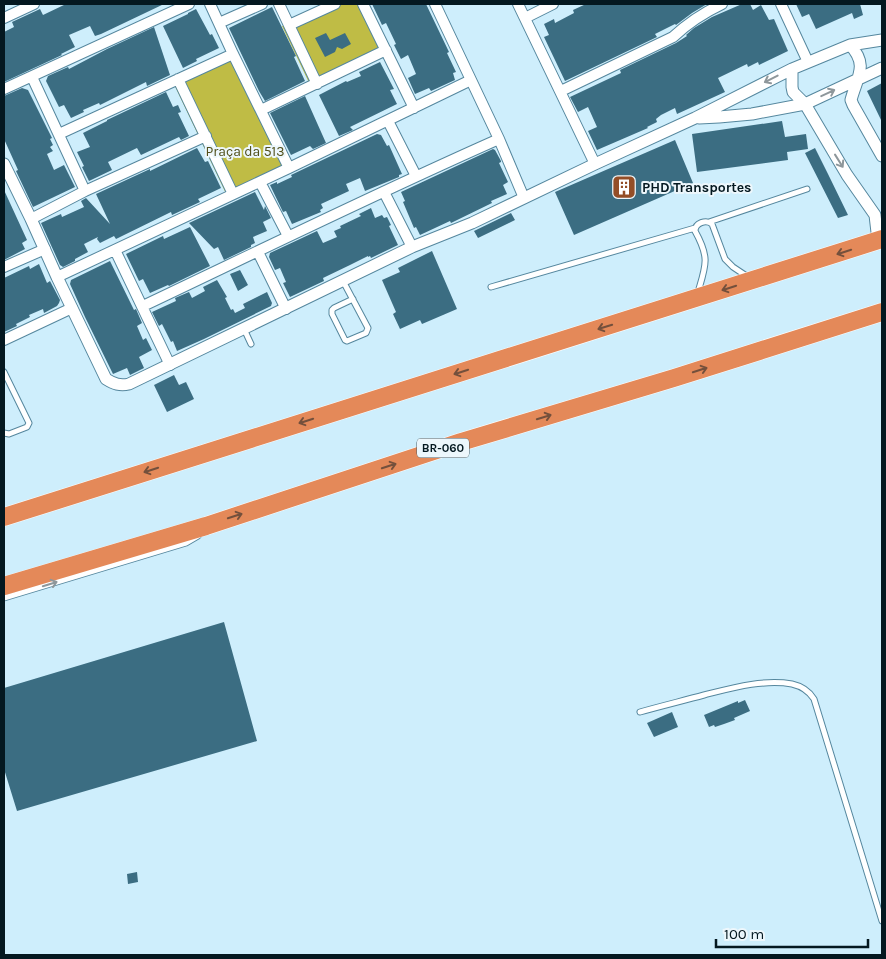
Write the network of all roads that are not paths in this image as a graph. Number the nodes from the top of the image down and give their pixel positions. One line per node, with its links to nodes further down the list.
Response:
1 (34, 4): 13 (street)
2 (189, 4): 24 (street)
3 (210, 4): 15 (street)
4 (262, 4): 15 (street)
5 (279, 4): 16 (street)
6 (334, 4): 16 (street)
7 (363, 4): 19 (street)
8 (434, 4): 26 (street)
9 (518, 4): 14 (street)
10 (553, 4): 14 (street)
11 (722, 4): 30 (street)
12 (781, 4): 21 (street)
13 (5, 15)
14 (525, 18): 30 (street)
15 (219, 23): 20 (street)
16 (289, 25): 28 (street)
17 (882, 40): 18 (street)
18 (850, 45): 21 (street); 27 (street)
19 (386, 50): 28 (street); 32 (street)
20 (232, 54): 25 (street); 33 (street)
21 (808, 62): 23 (street)
22 (882, 68): 27 (street)
23 (792, 69): 31 (street); 34 (street, one-way to 34)
24 (32, 77): 29 (street); 36 (street)
25 (178, 79): 36 (street); 37 (street)
26 (472, 80): 32 (street); 38 (street)
27 (858, 80): 31 (street, one-way to 27); 39 (street)
28 (317, 84): 33 (street)
29 (4, 89)
30 (561, 91): 41 (street)
31 (805, 104): 34 (street); 50 (street, one-way to 50)
32 (414, 108): 35 (street)
33 (261, 110): 42 (street)
34 (695, 118): 41 (street)
35 (388, 120): 42 (street); 43 (street)
36 (59, 134): 46 (street)
37 (206, 136): 46 (street); 48 (street)
38 (499, 139): 43 (street); 49 (street)
39 (882, 156)
40 (4, 164): 51 (street)
41 (595, 164): 49 (street)
42 (289, 168): 44 (street)
43 (416, 176): 47 (street)
44 (260, 182): 48 (street); 54 (street)
45 (807, 190): 52 (lane)
46 (85, 191): 51 (street)
47 (384, 192): 54 (street); 56 (street)
48 (233, 194): 58 (street)
49 (524, 198): 56 (street)
50 (878, 214): 55 (street)
51 (31, 219): 57 (street)
52 (709, 222): 53 (lane); 62 (lane)
53 (695, 228): 64 (lane); 65 (lane)
54 (288, 236): 59 (street)
55 (880, 240): 62 (highway, one-way to 62)
56 (412, 247): 63 (street)
57 (44, 249): 60 (street); 61 (street)
58 (115, 250): 61 (street); 67 (street)
59 (258, 252): 67 (street); 69 (street)
60 (4, 267)
61 (57, 277): 68 (street)
62 (753, 280): 65 (highway, one-way to 65)
63 (343, 281): 66 (lane); 69 (street)
64 (491, 287)
65 (697, 298): 77 (highway, one-way to 77)
66 (353, 300): 66 (lane)
67 (143, 306): 74 (street)
68 (72, 308): 72 (street); 74 (street)
69 (286, 309): 71 (street)
70 (882, 312): 78 (highway, BR-060, one-way to 70)
71 (244, 329): 73 (lane); 74 (street)
72 (4, 340)
73 (251, 344)
74 (170, 365)
75 (4, 372): 76 (lane)
76 (4, 433)
77 (4, 517)
78 (206, 526): 79 (highway, BR-060); 80 (lane, one-way to 78)
79 (4, 586)
80 (4, 598)
81 (640, 712): 82 (lane)
82 (882, 920)

